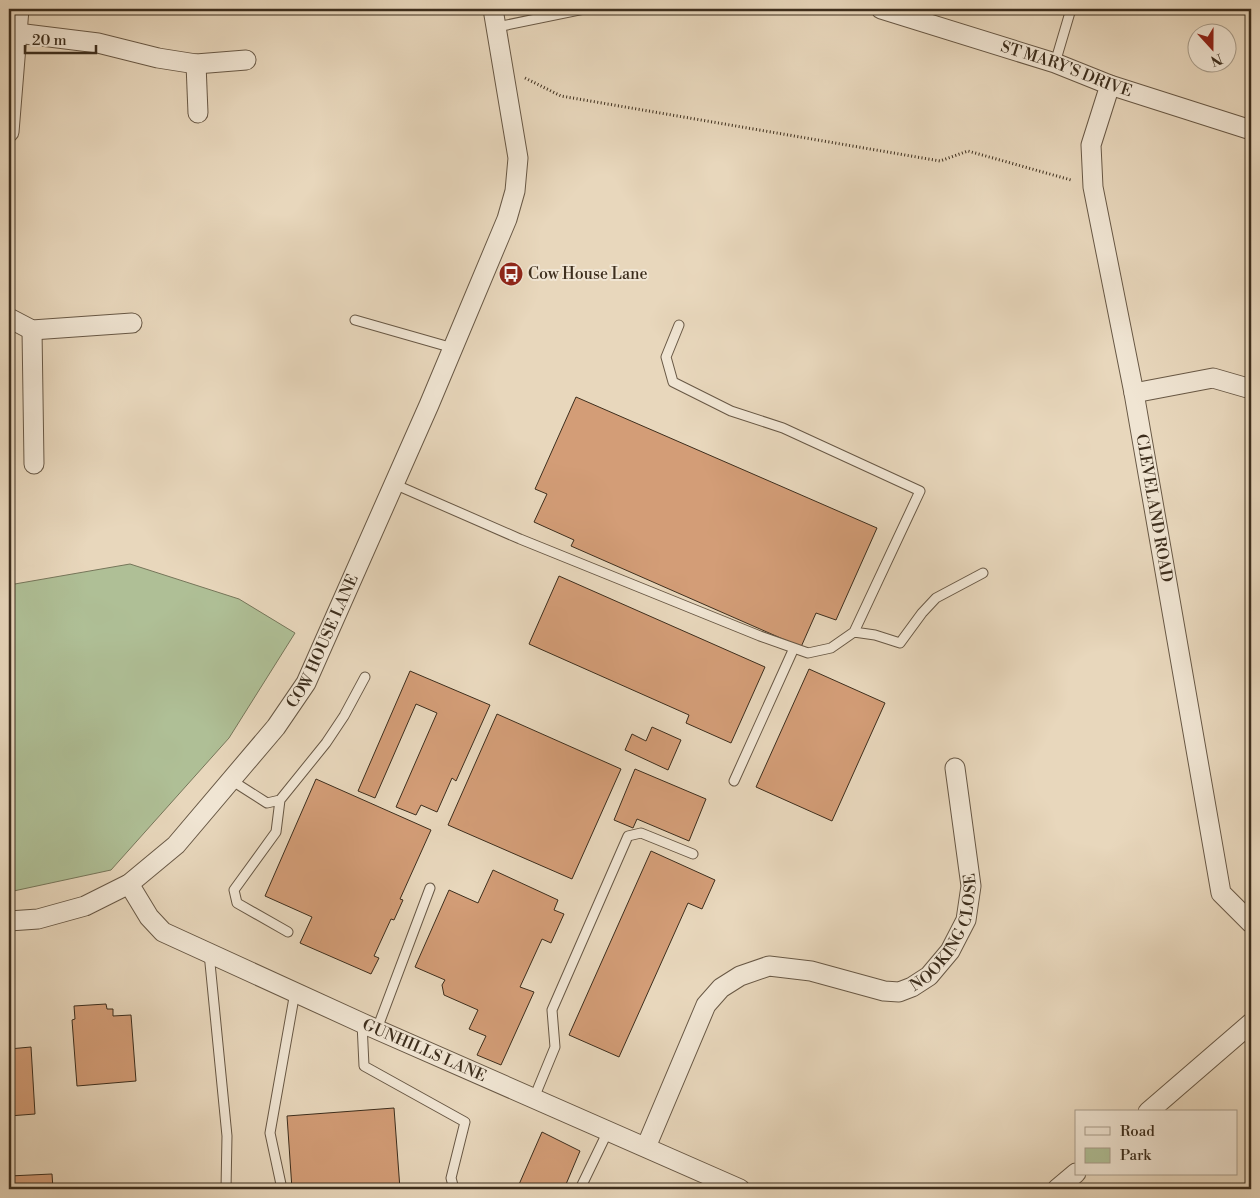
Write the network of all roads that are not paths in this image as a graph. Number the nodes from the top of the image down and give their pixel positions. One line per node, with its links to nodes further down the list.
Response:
1 (19, 9): 7 (street)
2 (493, 9): 6 (street, COW HOUSE LANE)
3 (584, 9): 6 (lane)
4 (881, 9): 9 (street, ST MARY'S DRIVE)
5 (1071, 9): 9 (lane)
6 (496, 28): 20 (street, COW HOUSE LANE)
7 (18, 33): 10 (street); 14 (street)
8 (246, 60): 10 (street)
9 (1055, 63): 11 (street, ST MARY'S DRIVE)
10 (196, 64): 12 (street)
11 (1110, 85): 13 (street, ST MARY'S DRIVE); 22 (street, CLEVELAND ROAD)
12 (198, 113)
13 (1251, 130)
14 (9, 132)
15 (9, 318): 19 (street)
16 (355, 320): 20 (lane)
17 (132, 324): 19 (street)
18 (679, 325): 26 (lane)
19 (32, 330): 23 (street)
20 (453, 348): 24 (street, COW HOUSE LANE)
21 (1251, 389): 22 (street)
22 (1134, 393): 37 (street, CLEVELAND ROAD)
23 (34, 464)
24 (394, 484): 27 (lane); 30 (street, COW HOUSE LANE)
25 (983, 572): 26 (lane)
26 (854, 632): 27 (lane)
27 (794, 648): 31 (lane)
28 (365, 678): 32 (lane)
29 (955, 768): 46 (street, NOOKING CLOSE)
30 (231, 780): 32 (lane); 34 (street, COW HOUSE LANE)
31 (734, 781)
32 (280, 800): 38 (lane)
33 (693, 854): 43 (lane)
34 (129, 884): 36 (street, COW HOUSE LANE); 39 (street, GUNHILLS LANE)
35 (430, 888): 42 (lane)
36 (9, 921)
37 (1251, 923)
38 (288, 932)
39 (209, 953): 40 (street, GUNHILLS LANE); 48 (lane)
40 (296, 992): 42 (street, GUNHILLS LANE); 49 (lane)
41 (1251, 1023): 44 (street)
42 (370, 1026): 43 (street, GUNHILLS LANE); 50 (lane)
43 (534, 1098): 45 (street, GUNHILLS LANE)
44 (1150, 1110)
45 (608, 1130): 46 (street, GUNHILLS LANE); 51 (lane)
46 (646, 1147): 52 (street, GUNHILLS LANE)
47 (1075, 1174): 53 (street)
48 (226, 1189)
49 (282, 1189)
50 (454, 1189)
51 (580, 1189)
52 (740, 1189)
53 (1058, 1189)

